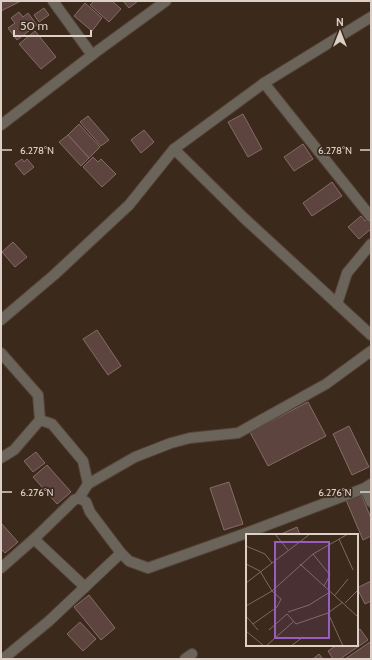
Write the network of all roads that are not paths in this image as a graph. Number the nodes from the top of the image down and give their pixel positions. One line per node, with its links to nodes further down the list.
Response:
1 (52, 1): 4 (street)
2 (166, 1): 4 (street)
3 (371, 17): 5 (street)
4 (92, 55): 6 (street)
5 (264, 83): 7 (street); 8 (street)
6 (1, 125)
7 (174, 149): 10 (street); 11 (street)
8 (371, 217)
9 (371, 244): 10 (street)
10 (337, 304): 12 (street)
11 (1, 320)
12 (371, 335)
13 (371, 351): 17 (street)
14 (1, 353): 15 (street)
15 (40, 420): 16 (street); 17 (street)
16 (1, 458)
17 (88, 484): 19 (street)
18 (368, 486): 20 (street); 22 (street)
19 (79, 498): 21 (street); 22 (street)
20 (371, 502)
21 (34, 539): 23 (street); 24 (street)
22 (121, 553): 24 (street)
23 (1, 568)
24 (85, 586): 25 (street)
25 (3, 659)

